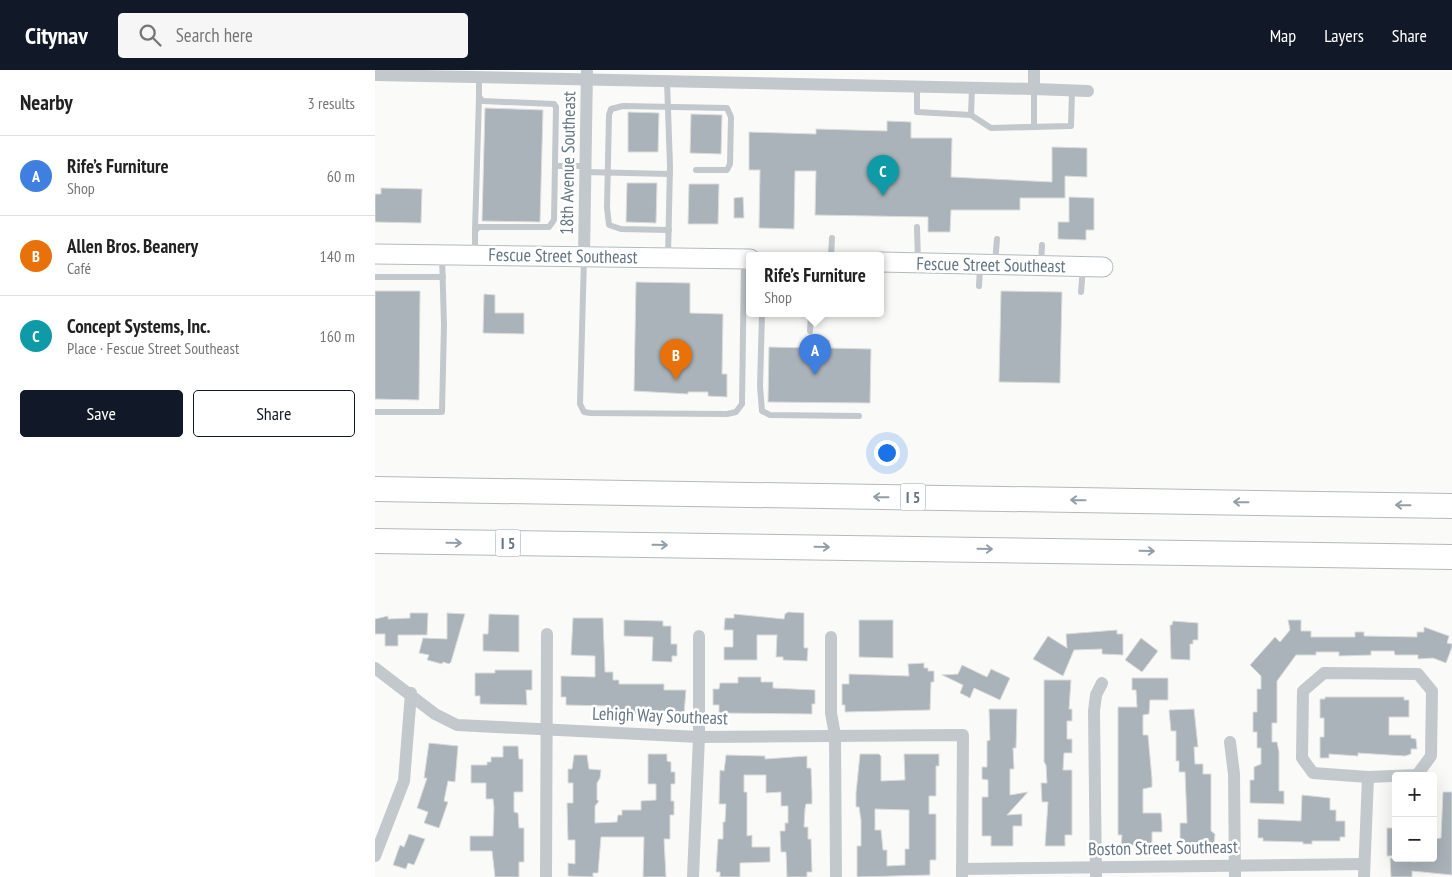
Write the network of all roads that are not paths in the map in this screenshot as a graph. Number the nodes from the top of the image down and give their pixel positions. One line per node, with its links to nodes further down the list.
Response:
1 (1034, 70): 8 (street)
2 (375, 75): 4 (street)
3 (587, 75): 4 (street); 5 (street); 16 (street, 18th Avenue Southeast)
4 (479, 77): 11 (lane)
5 (667, 81): 6 (street); 12 (lane)
6 (917, 87): 7 (street); 13 (lane)
7 (972, 88): 8 (street); 13 (lane)
8 (1034, 89): 9 (street); 14 (lane)
9 (1072, 90): 10 (street); 14 (lane)
10 (1089, 91)
11 (479, 97): 15 (lane); 22 (lane)
12 (668, 106): 17 (lane); 18 (lane); 19 (lane)
13 (971, 115): 14 (lane)
14 (1034, 126)
15 (555, 166): 16 (lane); 22 (lane)
16 (585, 169): 18 (lane); 30 (street, 18th Avenue Southeast)
17 (696, 170)
18 (608, 172): 19 (lane); 21 (lane)
19 (670, 174): 21 (lane)
20 (917, 227): 34 (lane)
21 (669, 230): 31 (lane)
22 (475, 232): 29 (lane)
23 (831, 238): 26 (lane)
24 (997, 239): 35 (lane)
25 (1042, 244): 36 (lane)
26 (831, 252)
27 (375, 254): 28 (street, Fescue Street Southeast)
28 (442, 255): 29 (street, Fescue Street Southeast); 40 (lane)
29 (475, 255): 30 (street, Fescue Street Southeast)
30 (584, 256): 31 (street, Fescue Street Southeast); 42 (lane)
31 (668, 258): 32 (street, Fescue Street Southeast)
32 (746, 259)
33 (884, 262): 34 (street, Fescue Street Southeast)
34 (918, 263): 35 (street, Fescue Street Southeast)
35 (987, 264): 36 (street, Fescue Street Southeast); 41 (lane)
36 (1041, 266): 37 (street, Fescue Street Southeast)
37 (1083, 267): 38 (street, Fescue Street Southeast); 43 (lane)
38 (1103, 267)
39 (375, 277): 40 (lane)
40 (443, 277): 47 (lane)
41 (979, 286)
42 (746, 288)
43 (1081, 292)
44 (762, 317): 48 (lane)
45 (811, 317): 46 (lane)
46 (810, 331)
47 (375, 412)
48 (859, 416)
49 (375, 489): 50 (highway, I 5, one-way to 49)
50 (1452, 506)
51 (375, 543): 52 (highway, I 5, one-way to 52)
52 (1452, 557)
53 (547, 634): 59 (street)
54 (699, 636): 61 (street)
55 (831, 638): 60 (street)
56 (375, 668): 58 (street, Lehigh Way Southeast)
57 (1102, 683): 67 (street)
58 (411, 693): 59 (street, Lehigh Way Southeast); 64 (street)
59 (546, 728): 61 (street, Lehigh Way Southeast); 69 (street)
60 (835, 735): 61 (street, Lehigh Way Southeast); 68 (street, Lehigh Way Southeast); 71 (street)
61 (699, 737): 70 (street)
62 (1230, 742): 66 (street)
63 (1368, 777): 63 (street); 65 (street)
64 (375, 856)
65 (1364, 864): 66 (street, Boston Street Southeast); 72 (street)
66 (1235, 871): 67 (street, Boston Street Southeast)
67 (1096, 872): 68 (street, Boston Street Southeast)
68 (962, 873)
69 (545, 877)
70 (693, 877)
71 (836, 877)
72 (1364, 877)

